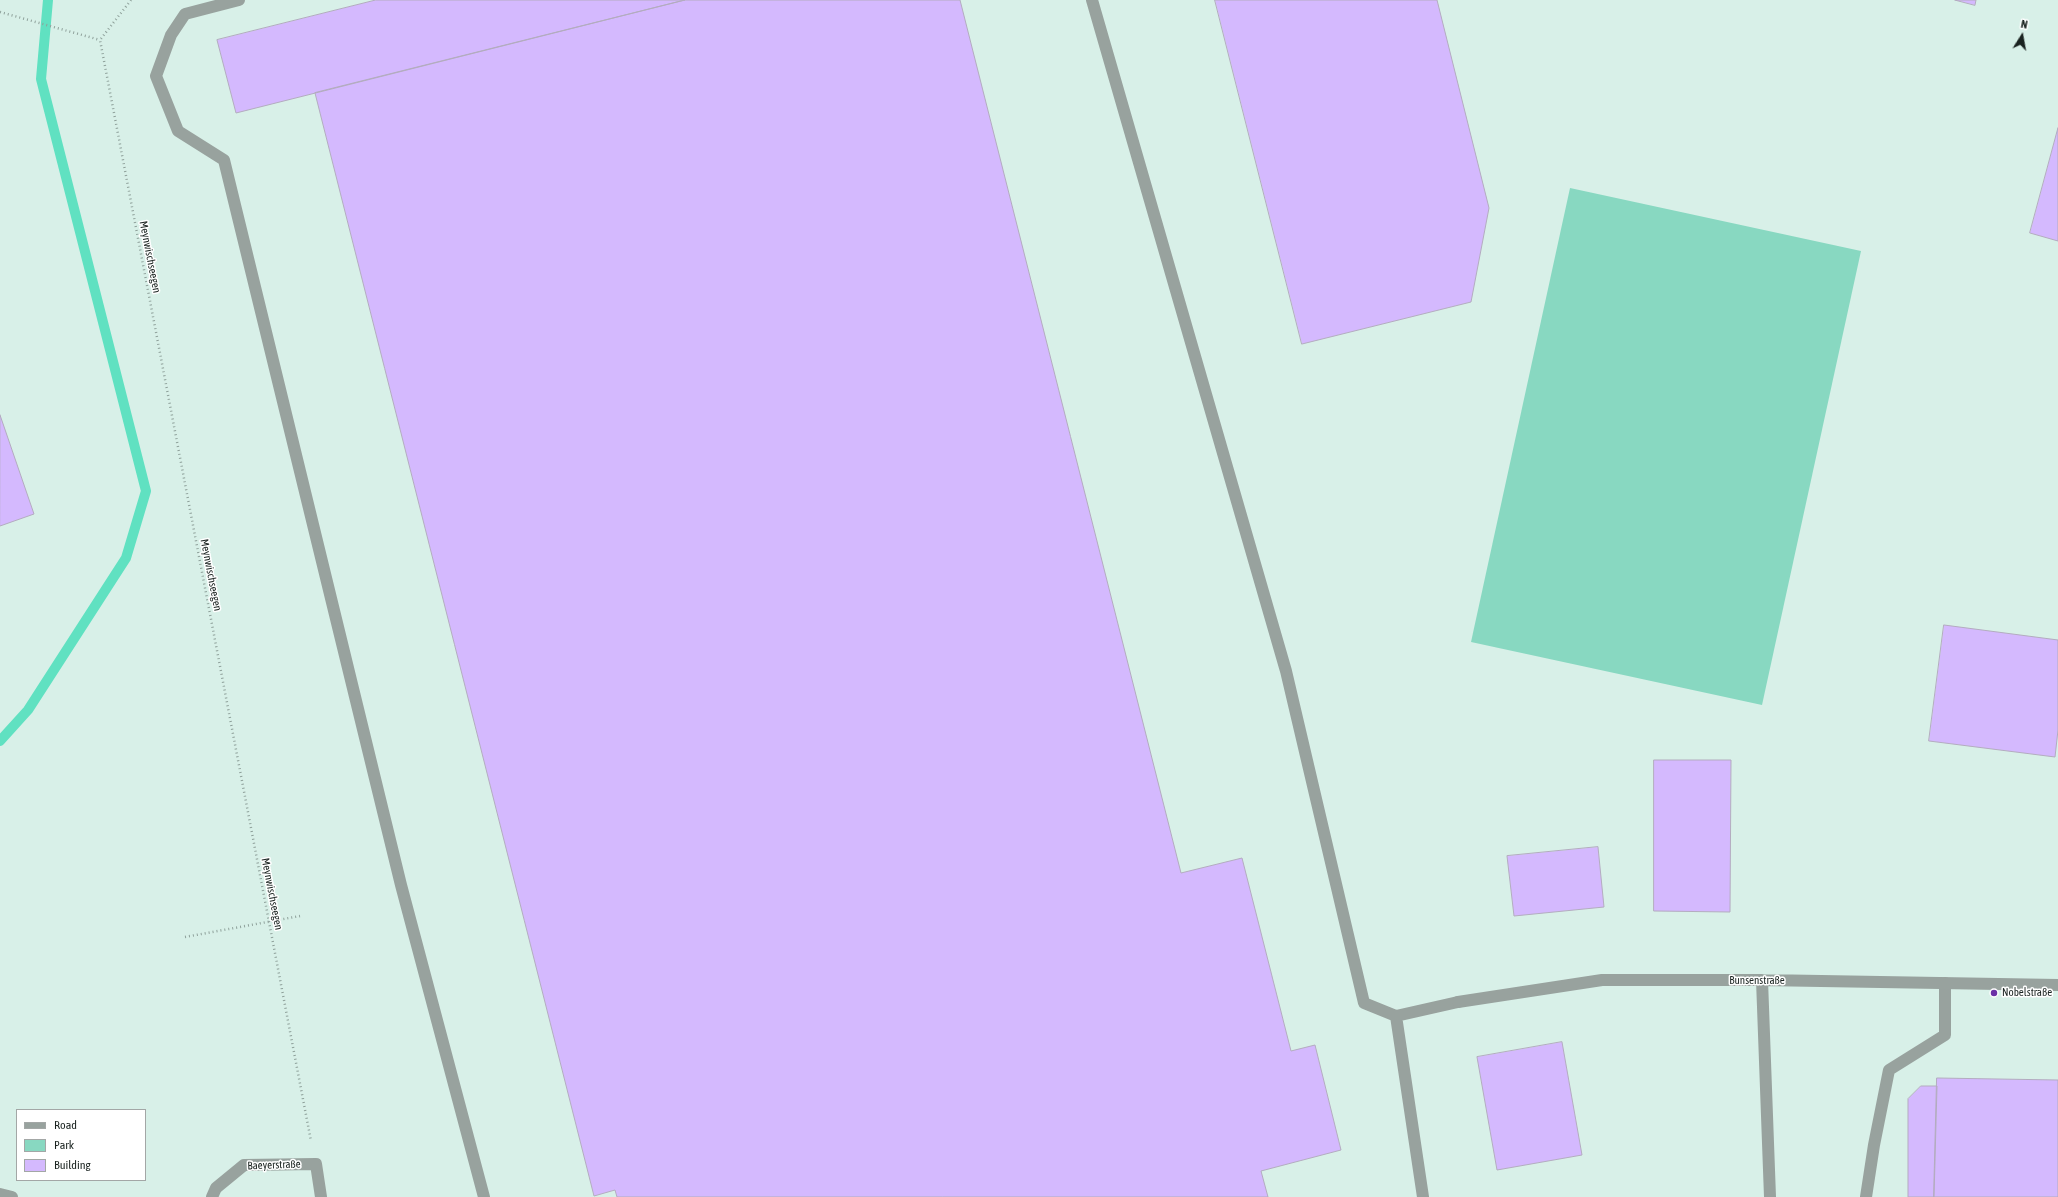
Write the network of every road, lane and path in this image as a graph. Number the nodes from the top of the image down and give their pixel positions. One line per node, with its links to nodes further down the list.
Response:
1 (131, 0): 5 (path)
2 (239, 0): 18 (street)
3 (1092, 0): 12 (street)
4 (0, 12): 5 (path)
5 (100, 40): 7 (path, Meynwischseegen)
6 (300, 916): 7 (path)
7 (269, 920): 8 (path); 13 (path, Meynwischseegen)
8 (185, 937)
9 (1762, 980): 10 (street, Bunsenstraße); 12 (street, Bunsenstraße); 20 (street)
10 (1945, 983): 11 (street, Bunsenstraße); 21 (street)
11 (2058, 985)
12 (1396, 1016): 19 (street)
13 (316, 1164): 16 (street, Baeyerstraße); 17 (street, Baeyerstraße)
14 (0, 1194): 15 (street)
15 (12, 1197)
16 (212, 1197)
17 (321, 1197)
18 (484, 1197)
19 (1423, 1197)
20 (1770, 1197)
21 (1866, 1197)

